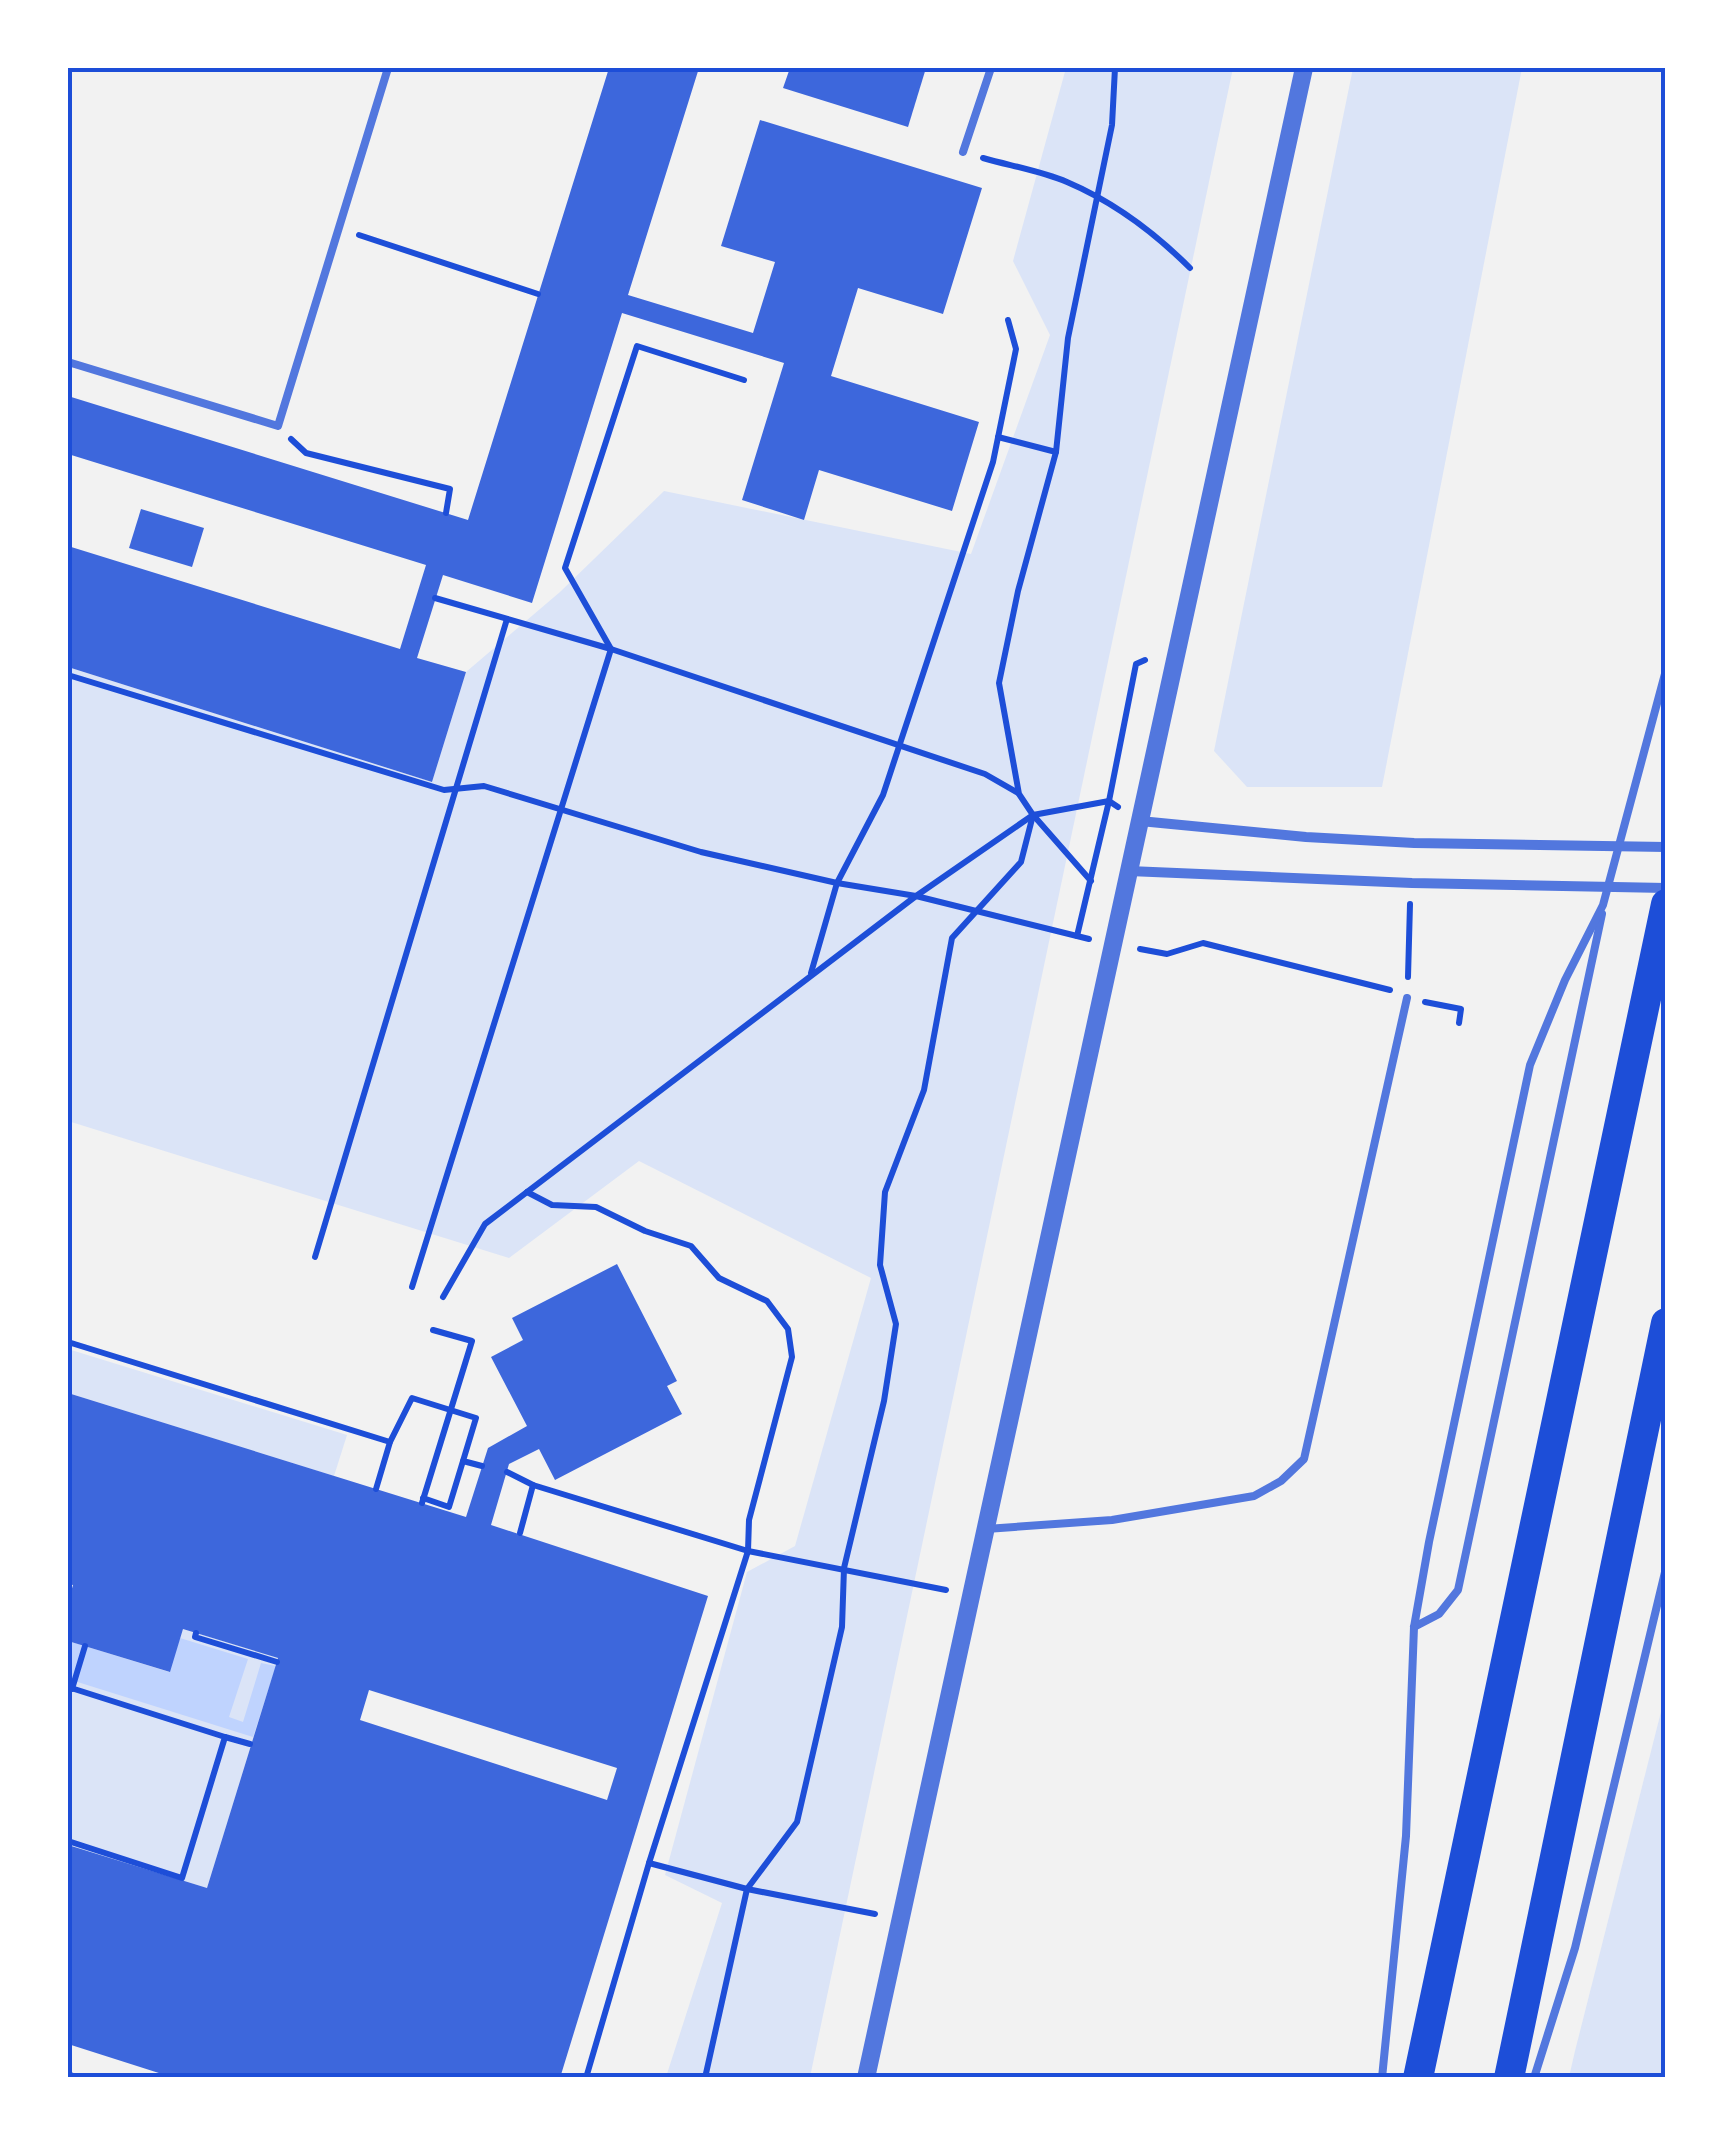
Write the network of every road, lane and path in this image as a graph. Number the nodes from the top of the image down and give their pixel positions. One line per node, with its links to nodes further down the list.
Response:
1 (388, 68): 7 (lane)
2 (990, 68): 5 (lane)
3 (1115, 68): 6 (path)
4 (1304, 68): 19 (street)
5 (963, 152): 6 (path)
6 (1097, 198): 8 (path); 15 (path)
7 (338, 229): 9 (path); 13 (lane)
8 (1190, 268)
9 (538, 294)
10 (1008, 320): 14 (path)
11 (68, 362): 13 (lane)
12 (744, 380): 20 (path)
13 (278, 426): 16 (path)
14 (998, 437): 15 (path); 23 (path)
15 (1056, 452): 25 (path)
16 (446, 513)
17 (435, 598): 18 (path)
18 (507, 619): 20 (path); 24 (path)
19 (1180, 644): 26 (path); 29 (street)
20 (612, 649): 23 (path); 27 (path)
21 (1666, 670): 37 (lane)
22 (68, 675): 24 (path)
23 (897, 745): 25 (path); 33 (path)
24 (456, 789): 27 (path); 47 (path)
25 (1019, 794): 28 (path)
26 (1109, 801): 28 (path); 29 (path); 32 (path)
27 (561, 810): 33 (path); 48 (path)
28 (1033, 815): 32 (path); 35 (path); 38 (path)
29 (1140, 821): 30 (street); 31 (street)
30 (1666, 847)
31 (1129, 870): 32 (path); 34 (street); 41 (street)
32 (1090, 881): 40 (path)
33 (837, 883): 35 (path); 42 (path)
34 (1666, 888)
35 (916, 896): 38 (path); 42 (path)
36 (1666, 904): 83 (highway)
37 (1604, 905): 66 (lane); 66 (lane)
38 (978, 911): 40 (path); 63 (path)
39 (1410, 922): 44 (path)
40 (1077, 936): 41 (path)
41 (1113, 944): 43 (path); 60 (street)
42 (810, 976): 46 (path)
43 (1382, 986)
44 (1407, 998): 45 (path); 60 (lane)
45 (1458, 1023)
46 (527, 1192): 49 (path); 62 (path)
47 (314, 1256)
48 (412, 1287)
49 (444, 1297)
50 (1666, 1323): 84 (highway)
51 (433, 1330): 53 (path)
52 (68, 1342): 54 (path)
53 (451, 1410): 54 (path); 55 (path); 55 (path)
54 (390, 1442): 59 (path)
55 (463, 1460): 56 (path)
56 (482, 1466)
57 (507, 1472): 58 (path)
58 (533, 1484): 61 (path); 62 (path)
59 (376, 1489)
60 (985, 1530): 65 (street)
61 (520, 1533)
62 (748, 1552): 63 (path); 74 (path)
63 (844, 1568): 65 (path); 75 (path)
64 (1666, 1568): 85 (lane)
65 (971, 1595): 76 (street)
66 (1414, 1627): 82 (lane)
67 (196, 1633): 69 (path)
68 (85, 1646): 70 (path)
69 (277, 1662)
70 (70, 1688): 71 (path)
71 (225, 1737): 72 (path); 73 (path)
72 (250, 1744)
73 (68, 1841)
74 (649, 1863): 75 (path); 79 (path)
75 (747, 1889): 76 (path); 80 (path)
76 (901, 1918): 81 (street)
77 (68, 2074): 78 (path)
78 (78, 2078)
79 (586, 2078)
80 (705, 2078)
81 (866, 2078)
82 (1382, 2078)
83 (1418, 2078)
84 (1509, 2078)
85 (1534, 2078)

